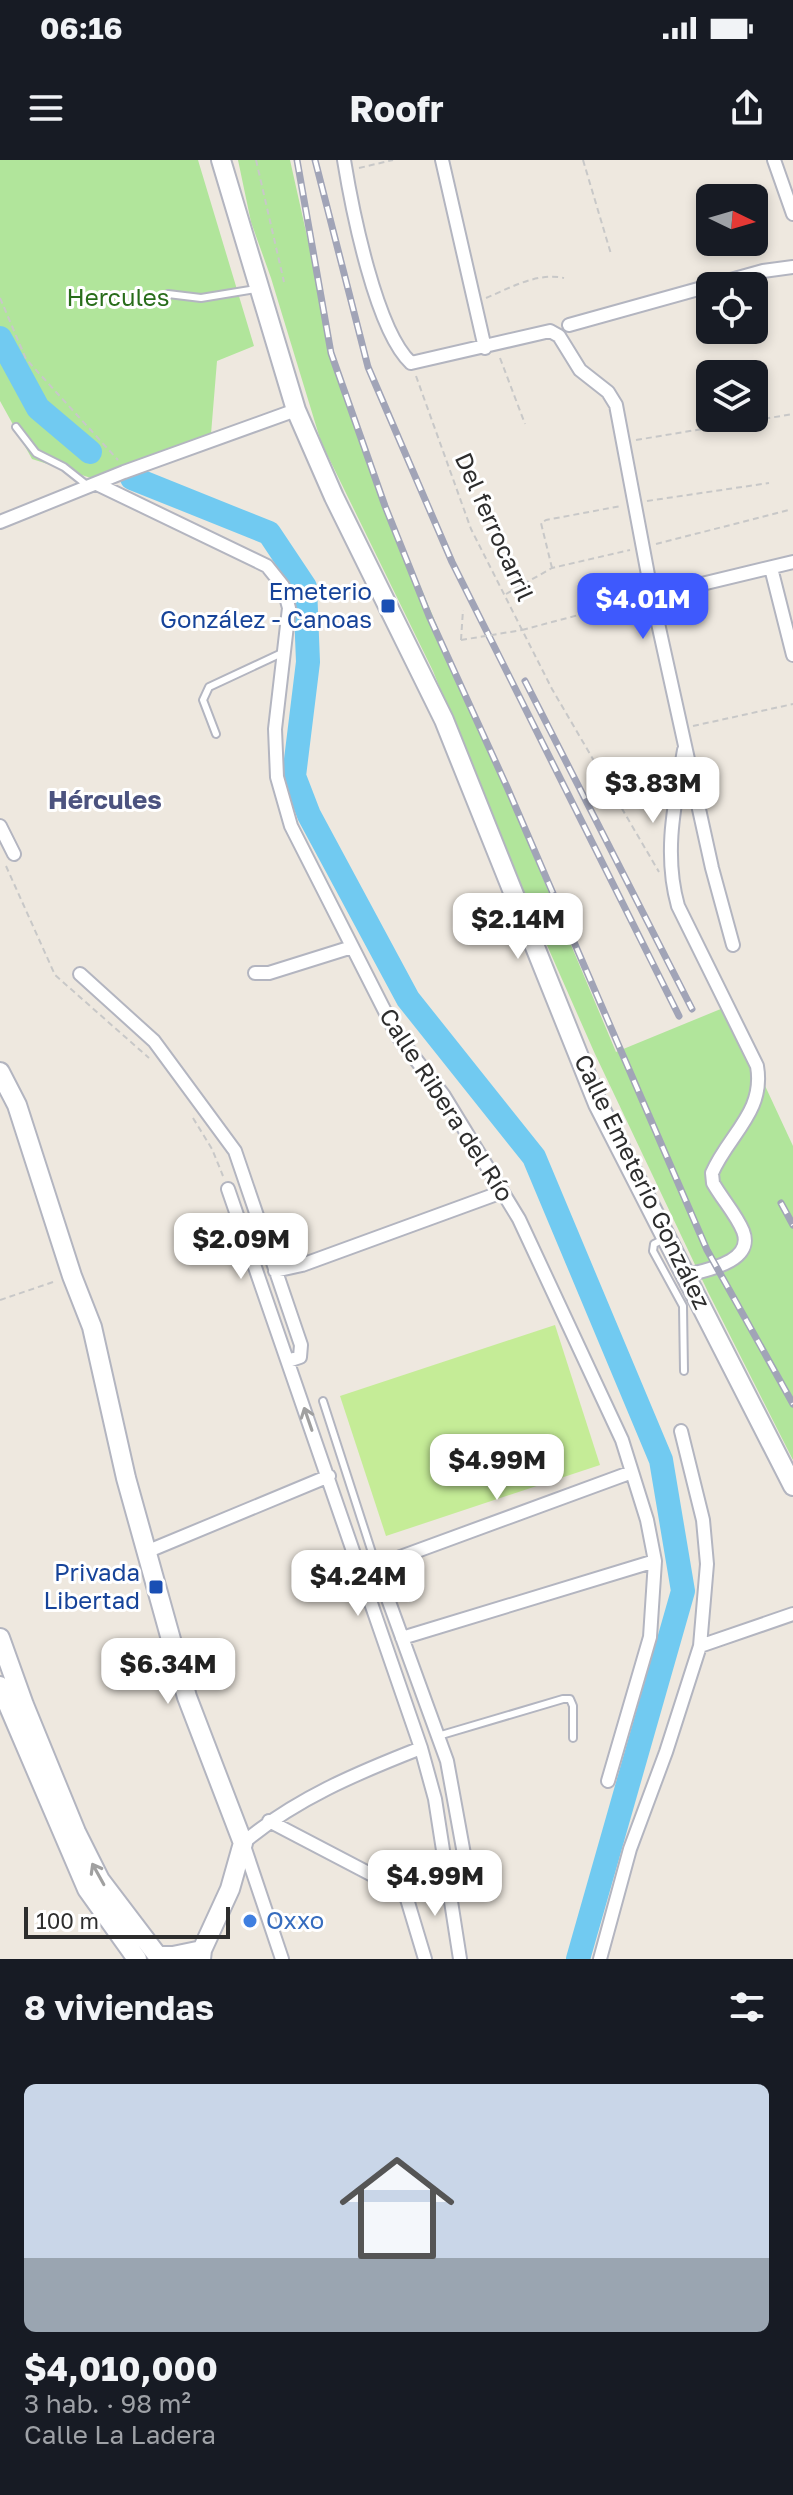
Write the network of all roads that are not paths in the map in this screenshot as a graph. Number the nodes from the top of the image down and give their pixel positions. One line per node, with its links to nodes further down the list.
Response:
1 (221, 160): 7 (street, Calle Emeterio González)
2 (442, 160): 10 (street)
3 (774, 160): 5 (street)
4 (345, 166): 10 (street)
5 (793, 214)
6 (793, 267): 9 (street)
7 (260, 288): 8 (lane); 11 (street, Calle Emeterio González)
8 (168, 294)
9 (569, 325)
10 (490, 347): 17 (street)
11 (296, 410): 13 (street); 31 (street, Calle Emeterio González)
12 (16, 427): 13 (lane)
13 (92, 485): 14 (street); 18 (street, Calle Ribera del Río)
14 (0, 522)
15 (793, 562): 16 (street)
16 (771, 568): 17 (street); 19 (street)
17 (652, 596): 21 (street)
18 (284, 652): 20 (lane); 25 (street, Calle Ribera del Río)
19 (793, 655)
20 (216, 734)
21 (686, 743): 24 (street); 33 (street)
22 (0, 826): 23 (street)
23 (14, 854)
24 (733, 945)
25 (352, 947): 26 (street); 30 (street, Calle Ribera del Río)
26 (255, 973)
27 (80, 974): 32 (street)
28 (0, 1072): 41 (street)
29 (228, 1189): 34 (street)
30 (502, 1192): 32 (street); 38 (street, Calle Ribera del Río)
31 (667, 1237): 33 (street, Calle Emeterio González); 35 (lane)
32 (275, 1271): 34 (street)
33 (687, 1275): 40 (street, Calle Emeterio González)
34 (288, 1361): 39 (street, one-way to 34)
35 (684, 1371)
36 (323, 1401): 43 (lane)
37 (681, 1431): 47 (street)
38 (632, 1472): 42 (street, Calle Ribera del Río); 43 (street)
39 (329, 1476): 41 (street); 51 (street)
40 (793, 1486)
41 (146, 1552): 54 (street)
42 (655, 1561): 46 (street); 52 (street, Calle Ribera del Río)
43 (376, 1566): 46 (street)
44 (793, 1614): 47 (street)
45 (0, 1638): 57 (street, one-way to 45)
46 (402, 1638): 49 (street)
47 (700, 1646): 62 (street)
48 (0, 1686): 58 (street)
49 (438, 1736): 50 (lane); 55 (street)
50 (573, 1738)
51 (421, 1748): 53 (street); 61 (street)
52 (608, 1781)
53 (269, 1821): 54 (street); 60 (street)
54 (243, 1843): 56 (street); 59 (street)
55 (468, 1876)
56 (205, 1955): 57 (street)
57 (159, 1957)
58 (137, 1959)
59 (282, 1959)
60 (425, 1959)
61 (460, 1959)
62 (600, 1959)

